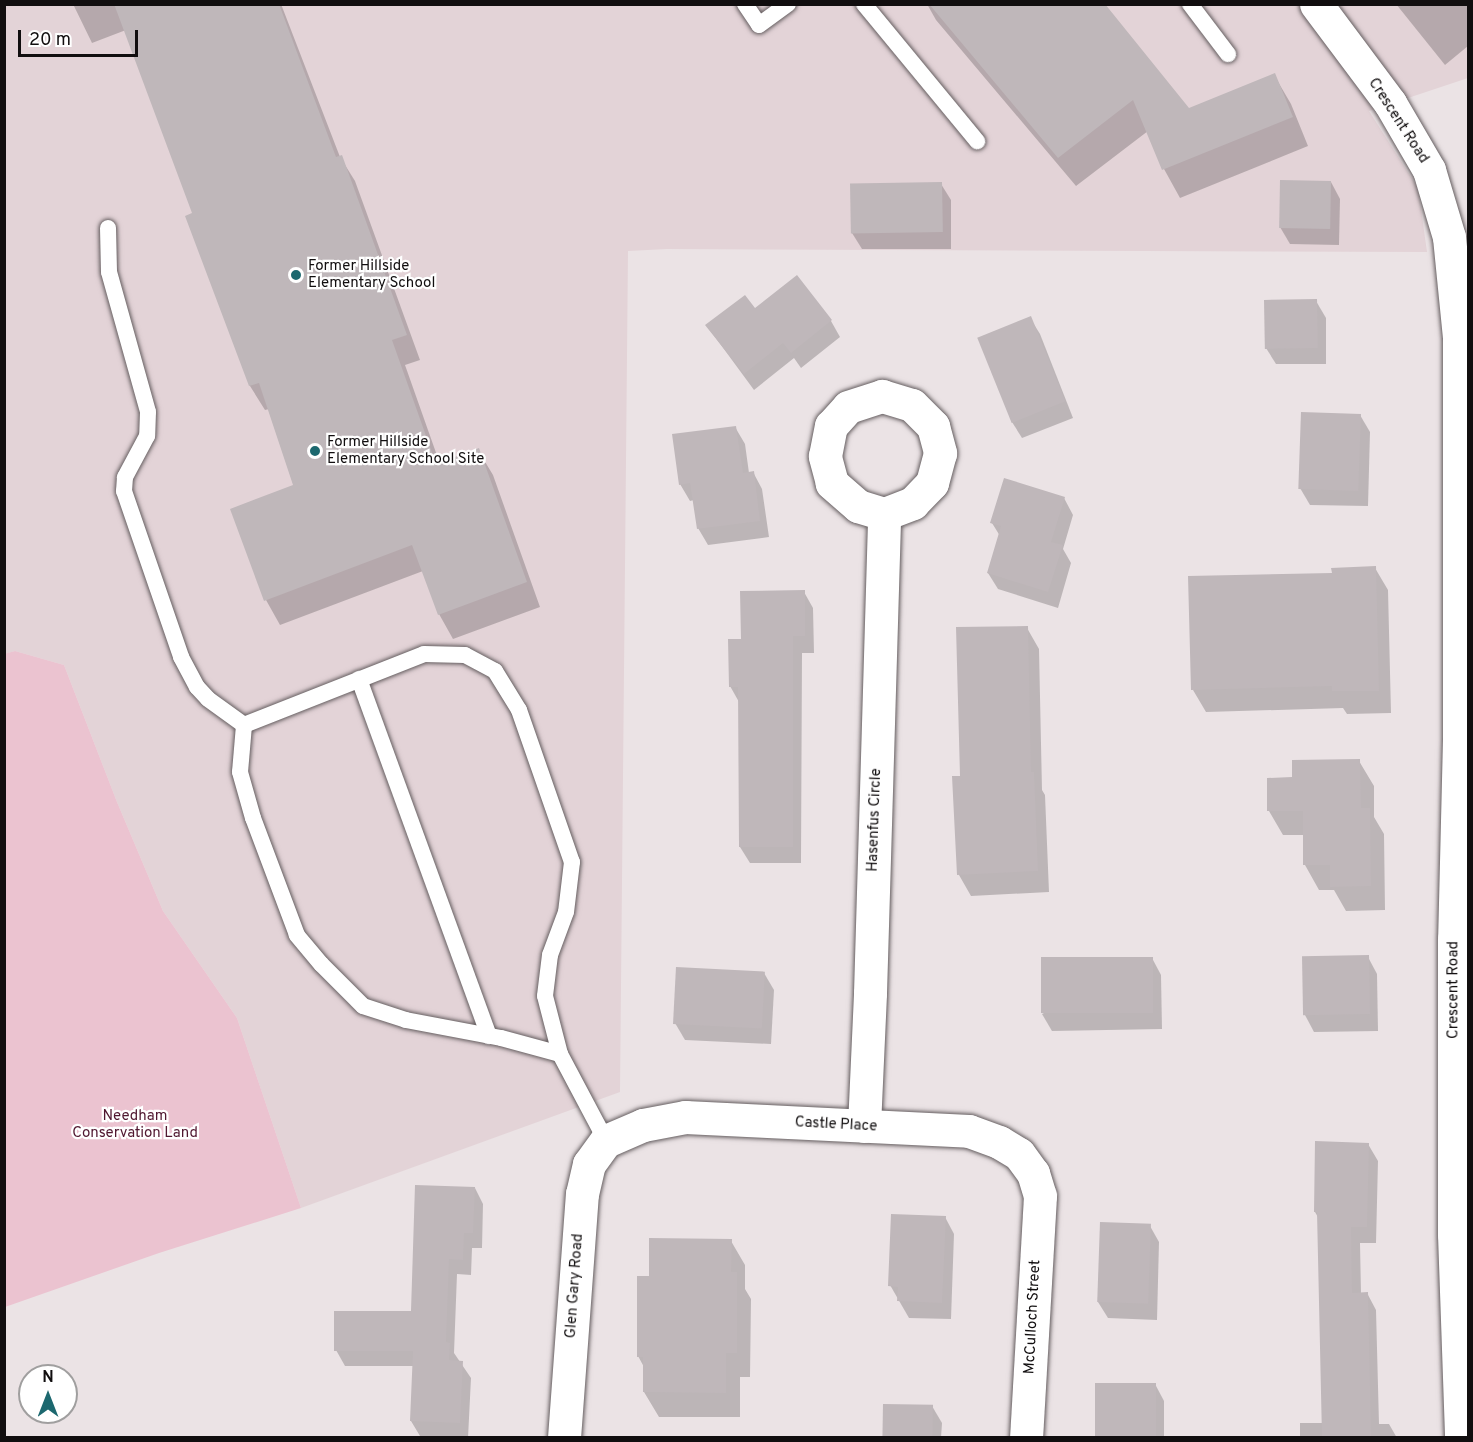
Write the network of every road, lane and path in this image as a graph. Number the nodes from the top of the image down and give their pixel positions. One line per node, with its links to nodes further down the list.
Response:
1 (745, 4): 2 (lane)
2 (788, 4)
3 (864, 4): 7 (lane)
4 (1190, 4): 6 (lane)
5 (1316, 4): 12 (street, Crescent Road)
6 (1228, 54)
7 (977, 141)
8 (108, 228): 11 (lane)
9 (884, 514): 15 (street, Hasenfus Circle)
10 (359, 679): 11 (lane); 13 (lane); 14 (lane)
11 (244, 725): 13 (lane)
12 (1461, 939): 20 (street, Crescent Road)
13 (489, 1036): 14 (lane)
14 (560, 1054): 16 (lane)
15 (864, 1126): 16 (street, Castle Place); 17 (street, Castle Place)
16 (606, 1141): 18 (street, Glen Gary Road)
17 (1040, 1196): 19 (street, McCulloch Street)
18 (564, 1437)
19 (1026, 1437)
20 (1461, 1437)

